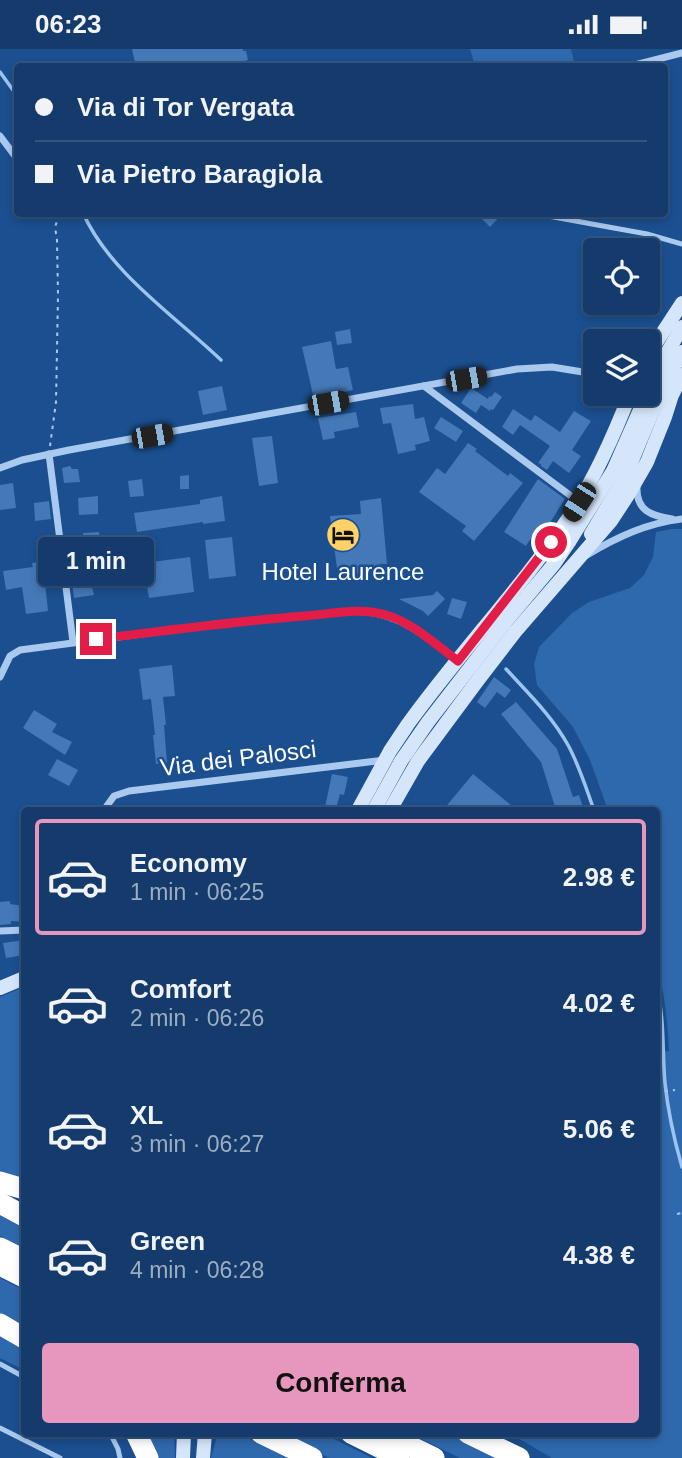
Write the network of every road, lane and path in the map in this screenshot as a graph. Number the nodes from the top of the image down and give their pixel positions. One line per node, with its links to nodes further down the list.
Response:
1 (682, 53): 2 (street)
2 (643, 63)
3 (0, 136): 4 (street)
4 (14, 155)
5 (59, 217): 22 (path)
6 (554, 217): 7 (lane)
7 (682, 244)
8 (682, 303): 10 (main road)
9 (682, 327): 13 (main road)
10 (660, 337)
11 (682, 352): 15 (main road)
12 (583, 372): 16 (street)
13 (660, 372)
14 (682, 375): 17 (main road)
15 (660, 383)
16 (424, 386): 22 (street); 25 (street)
17 (660, 388)
18 (625, 406): 25 (main road)
19 (646, 406): 36 (main road)
20 (649, 406): 27 (main road)
21 (656, 406): 24 (main road)
22 (49, 454): 23 (street); 28 (street)
23 (0, 468)
24 (638, 477): 26 (street); 27 (main road)
25 (579, 502): 31 (main road)
26 (679, 519): 27 (street)
27 (572, 565): 37 (main road)
28 (73, 642): 30 (street); 31 (street)
29 (0, 655): 30 (street)
30 (9, 658): 32 (street)
31 (458, 661): 33 (main road)
32 (0, 677)
33 (386, 759): 34 (street, Via dei Palosci); 35 (main road)
34 (106, 807)
35 (360, 807)
36 (376, 807)
37 (392, 807)
38 (21, 930): 39 (street)
39 (0, 931)
40 (21, 979): 41 (main road)
41 (0, 988)
42 (675, 1090): 43 (path)
43 (660, 1092)
44 (0, 1182): 45 (highway)
45 (21, 1188)
46 (0, 1203): 48 (highway)
47 (682, 1213): 49 (path)
48 (21, 1214)
49 (677, 1214)
50 (0, 1248): 51 (highway)
51 (21, 1258)
52 (0, 1265): 53 (highway)
53 (21, 1276)
54 (0, 1323): 55 (highway); 56 (highway)
55 (21, 1330)
56 (21, 1336)
57 (0, 1364): 58 (lane)
58 (21, 1375)
59 (0, 1428): 68 (lane)
60 (112, 1437): 69 (lane)
61 (138, 1437): 70 (highway)
62 (184, 1437): 71 (main road)
63 (205, 1437): 72 (main road)
64 (269, 1437): 73 (highway)
65 (359, 1437): 74 (highway)
66 (391, 1437): 75 (highway)
67 (475, 1437): 76 (highway)
68 (60, 1458)
69 (120, 1458)
70 (148, 1458)
71 (183, 1458)
72 (202, 1458)
73 (312, 1458)
74 (401, 1458)
75 (434, 1458)
76 (519, 1458)

